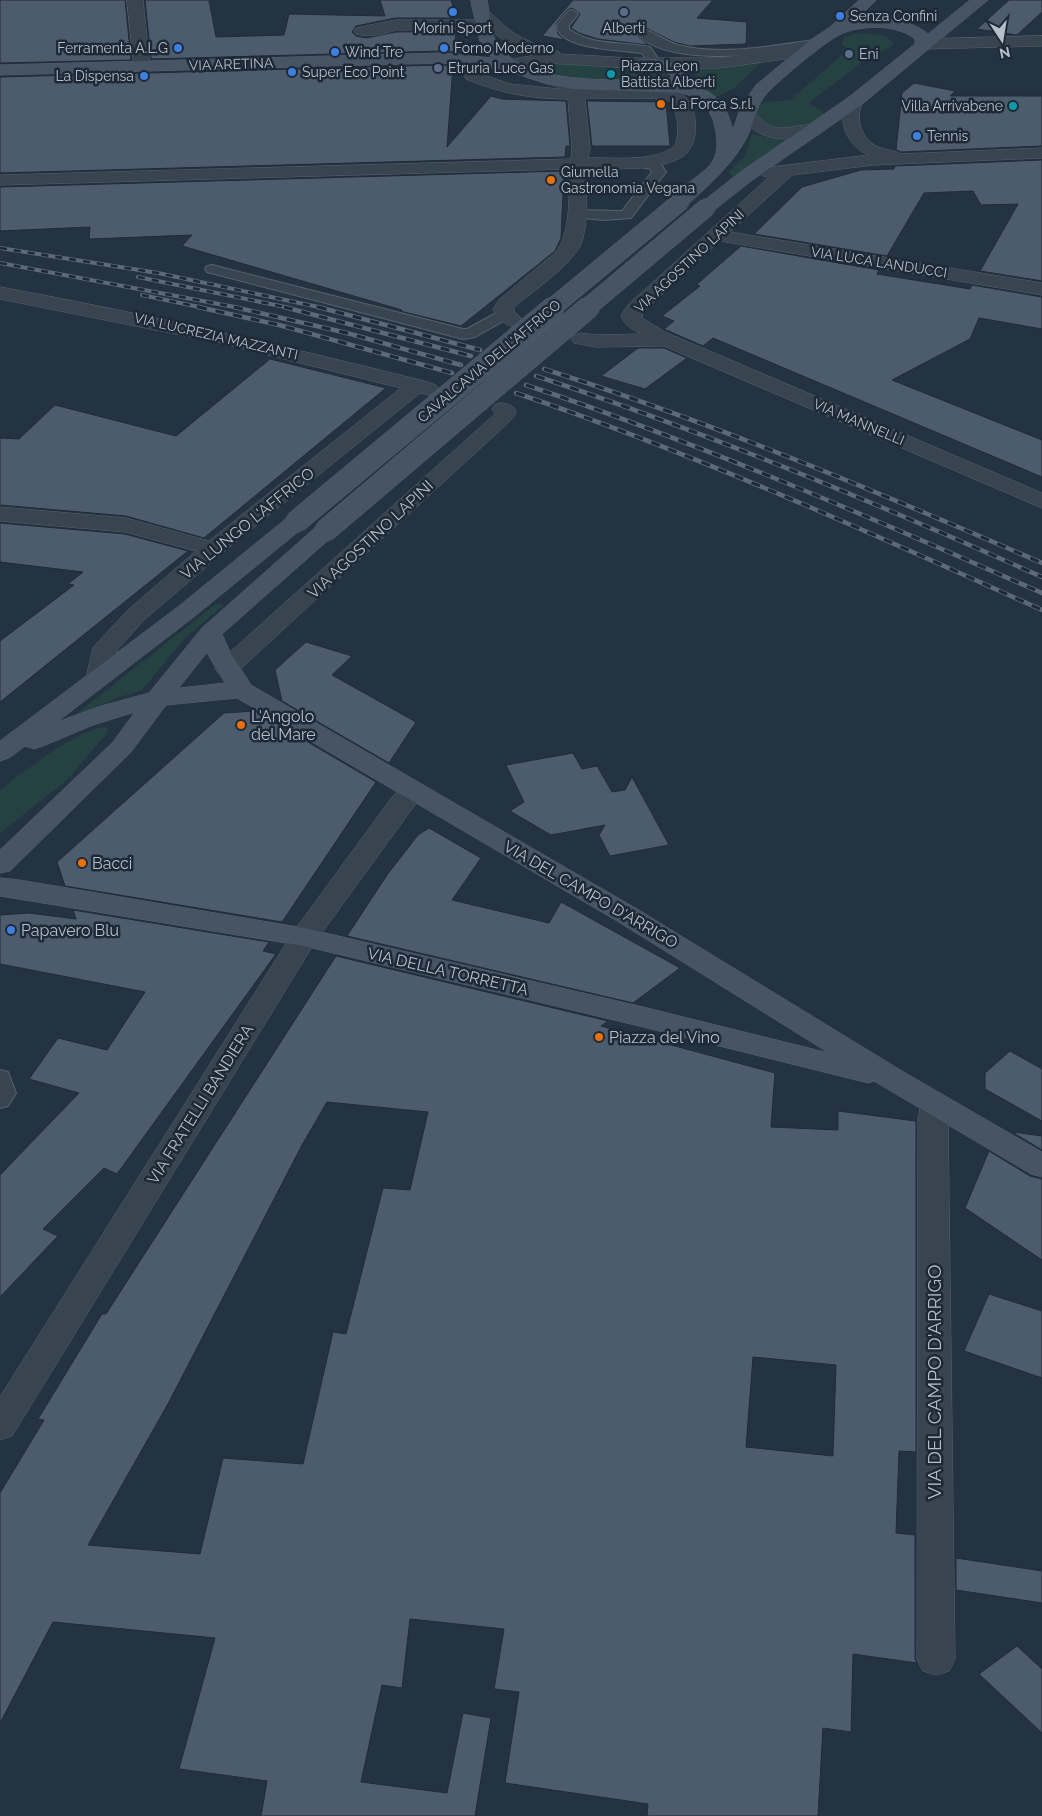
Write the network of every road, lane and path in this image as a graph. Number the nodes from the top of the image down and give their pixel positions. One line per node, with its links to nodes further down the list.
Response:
1 (135, 0): 14 (street)
2 (868, 0): 6 (street)
3 (980, 0): 10 (street)
4 (483, 13): 7 (street); 12 (street); 15 (street)
5 (572, 14): 13 (lane)
6 (837, 29): 10 (street); 11 (street)
7 (362, 31)
8 (643, 33): 11 (lane)
9 (1042, 41): 10 (street)
10 (923, 44): 21 (street)
11 (811, 47): 13 (street); 22 (street)
12 (566, 58): 13 (street); 15 (street)
13 (647, 63): 19 (street)
14 (142, 66): 15 (street, VIA ARETINA); 16 (street, VIA ARETINA)
15 (515, 67): 18 (street)
16 (0, 70)
17 (472, 76): 20 (street)
18 (560, 83): 19 (street); 20 (street)
19 (660, 85): 25 (street)
20 (575, 94): 27 (street); 28 (street)
21 (855, 102): 23 (street); 26 (street)
22 (746, 113): 23 (street); 25 (street)
23 (814, 130): 30 (street)
24 (1042, 153): 26 (street)
25 (725, 157): 44 (street, CAVALCAVIA DELL'AFFRICO, bridge)
26 (906, 158): 29 (street)
27 (639, 162): 28 (street); 32 (lane)
28 (578, 163): 31 (street); 32 (street)
29 (788, 169): 30 (street); 33 (street, VIA AGOSTINO LAPINI)
30 (745, 177): 46 (street, CAVALCAVIA DELL'AFFRICO, bridge)
31 (0, 180)
32 (576, 214): 37 (street)
33 (716, 235): 35 (street, VIA LUCA LANDUCCI); 39 (street, VIA AGOSTINO LAPINI)
34 (212, 268): 37 (lane)
35 (1042, 289)
36 (0, 293): 40 (street, VIA LUCREZIA MAZZANTI)
37 (510, 318)
38 (581, 339): 39 (street)
39 (676, 344): 42 (street, VIA MANNELLI)
40 (423, 387): 45 (street, VIA LUNGO L'AFFRICO)
41 (502, 408): 48 (street, VIA AGOSTINO LAPINI)
42 (1042, 501)
43 (0, 514): 45 (street)
44 (296, 522): 47 (street, VIA LUNGO L'AFFRICO)
45 (214, 549): 47 (street, VIA LUNGO L'AFFRICO)
46 (210, 633): 48 (street, VIA DEL CAMPO D'ARRIGO); 49 (street, CAVALCAVIA DELL'AFFRICO)
47 (98, 678): 50 (street, VIA LUNGO L'AFFRICO)
48 (235, 679): 49 (street); 52 (street, VIA DEL CAMPO D'ARRIGO)
49 (158, 698): 51 (street); 53 (street, CAVALCAVIA DELL'AFFRICO)
50 (0, 753)
51 (0, 759)
52 (412, 791): 55 (street, VIA FRATELLI BANDIERA); 57 (street, VIA DEL CAMPO D'ARRIGO)
53 (0, 865)
54 (0, 887): 55 (street, VIA DELLA TORRETTA)
55 (304, 937): 57 (street, VIA DELLA TORRETTA); 61 (street, VIA FRATELLI BANDIERA)
56 (0, 1078): 58 (lane)
57 (891, 1078): 59 (street, VIA DEL CAMPO D'ARRIGO)
58 (0, 1100)
59 (936, 1104): 60 (street, VIA DEL CAMPO D'ARRIGO); 62 (street, VIA DEL CAMPO D'ARRIGO)
60 (1042, 1166)
61 (0, 1426)
62 (936, 1659)

